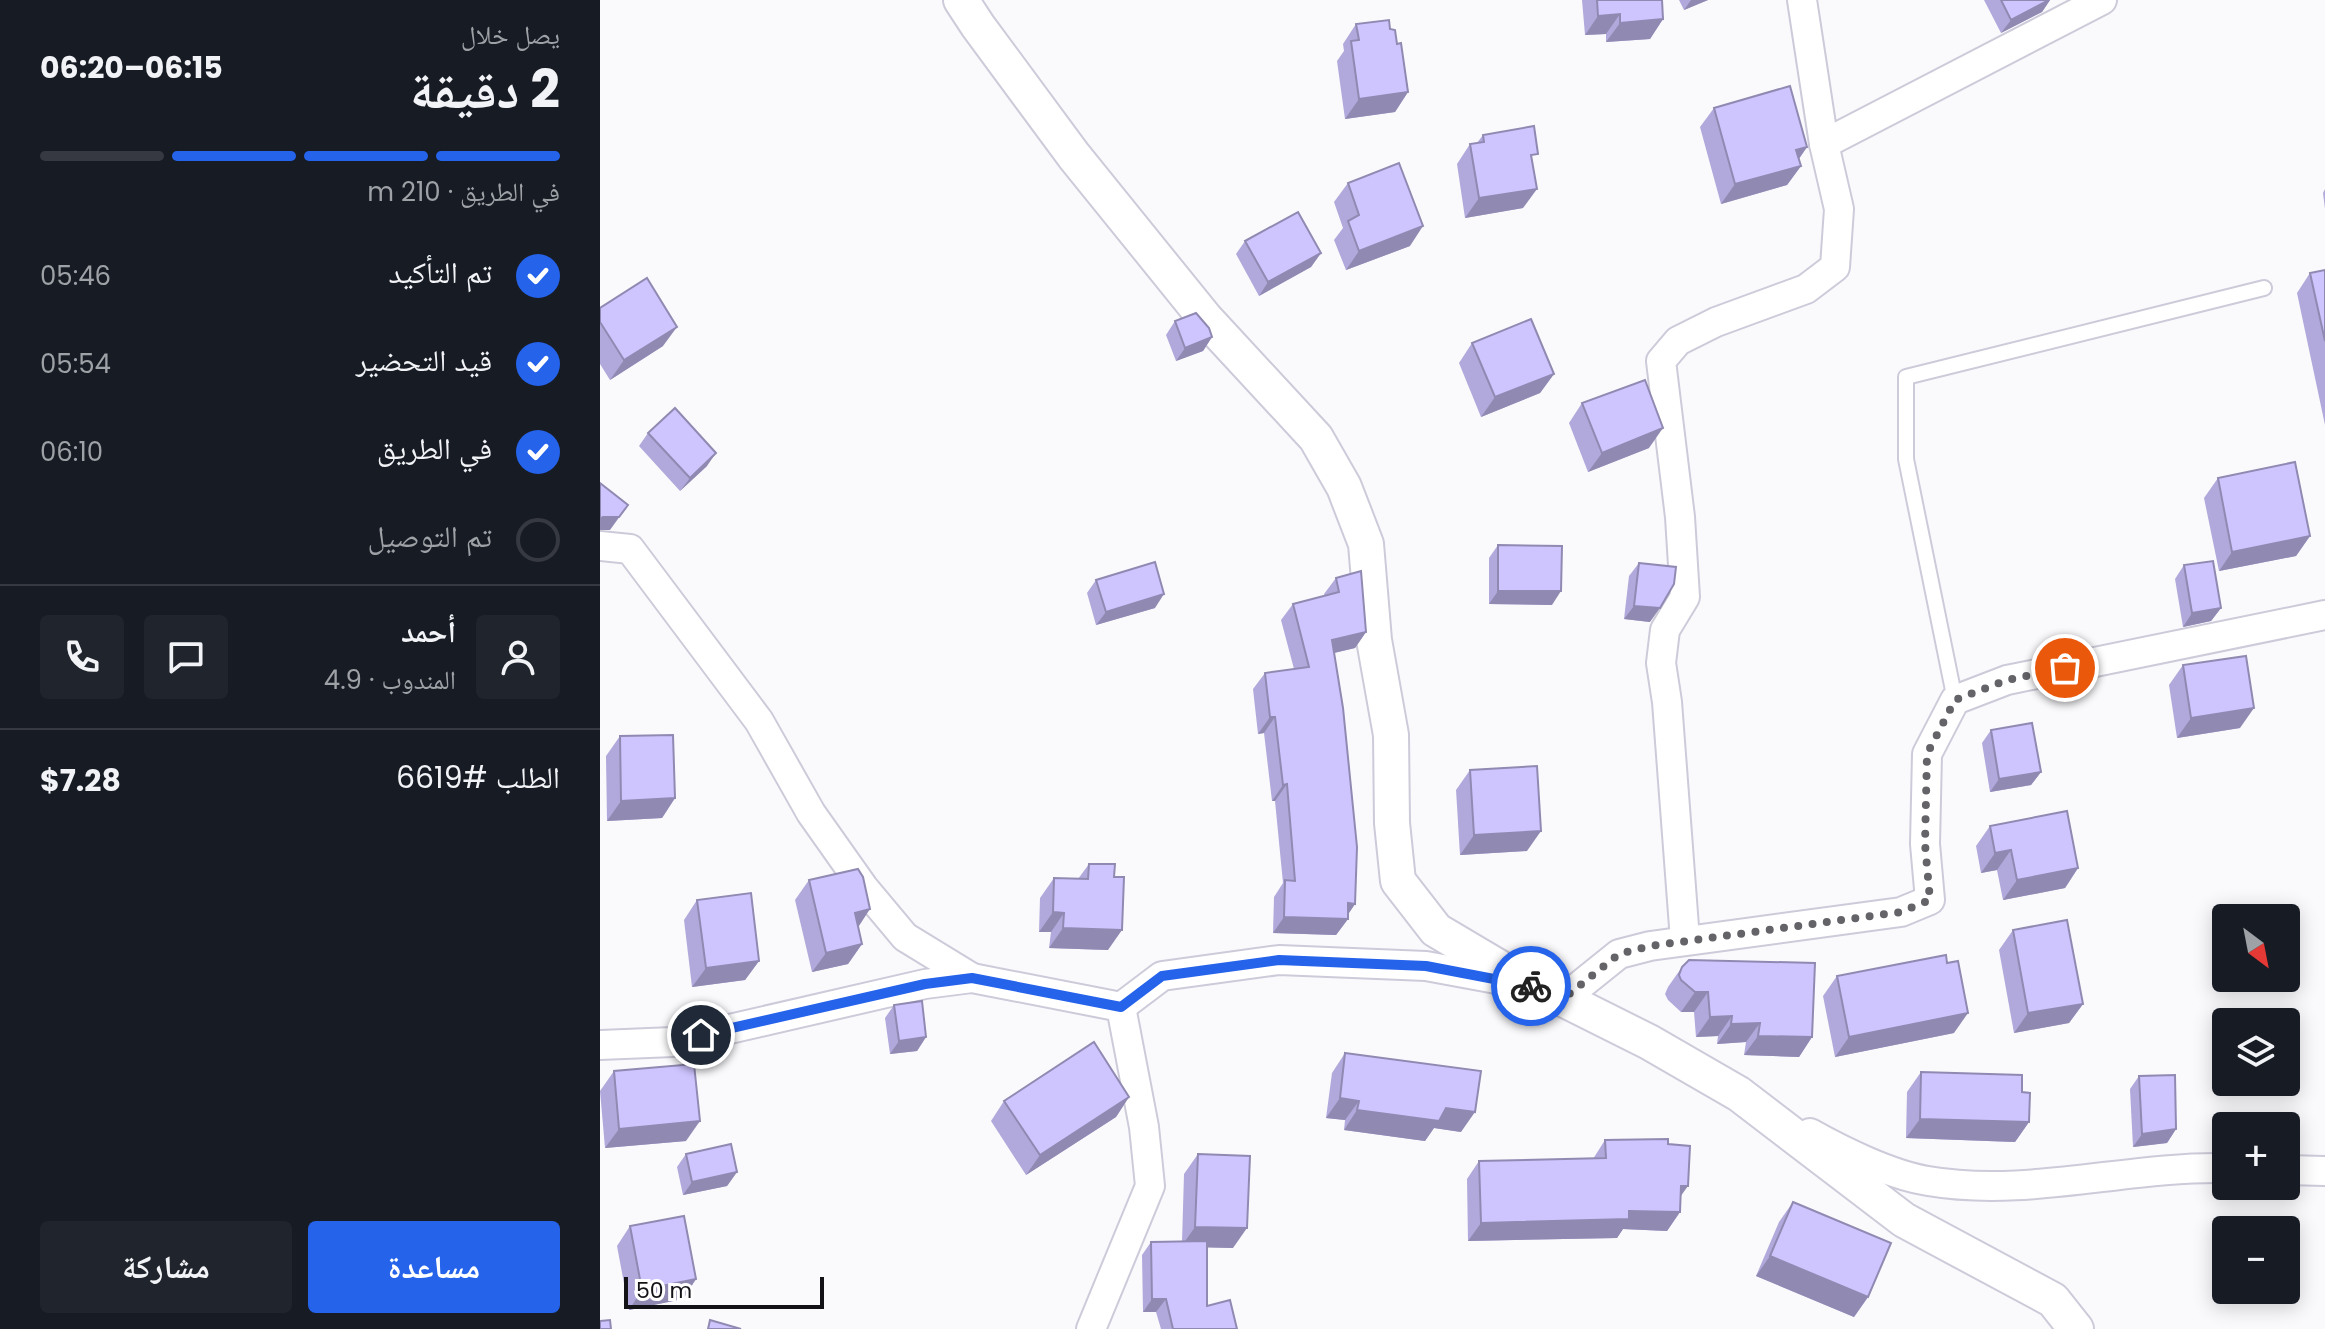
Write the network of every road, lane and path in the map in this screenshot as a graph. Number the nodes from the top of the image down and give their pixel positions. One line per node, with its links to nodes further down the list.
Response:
1 (961, 0): 11 (street)
2 (1802, 0): 4 (street)
3 (2102, 0): 4 (street)
4 (1824, 144): 9 (street)
5 (2264, 288): 8 (lane)
6 (600, 546): 10 (street)
7 (2325, 615): 8 (street)
8 (1955, 700): 9 (street)
9 (1685, 940): 12 (street)
10 (972, 978): 13 (street); 14 (street)
11 (1527, 984): 12 (street); 13 (street)
12 (1563, 999): 15 (street)
13 (1121, 1007): 19 (street)
14 (600, 1045)
15 (1739, 1094): 16 (street); 20 (street)
16 (2212, 1169)
17 (2300, 1170): 18 (street)
18 (2325, 1171)
19 (1091, 1329)
20 (2076, 1329)

